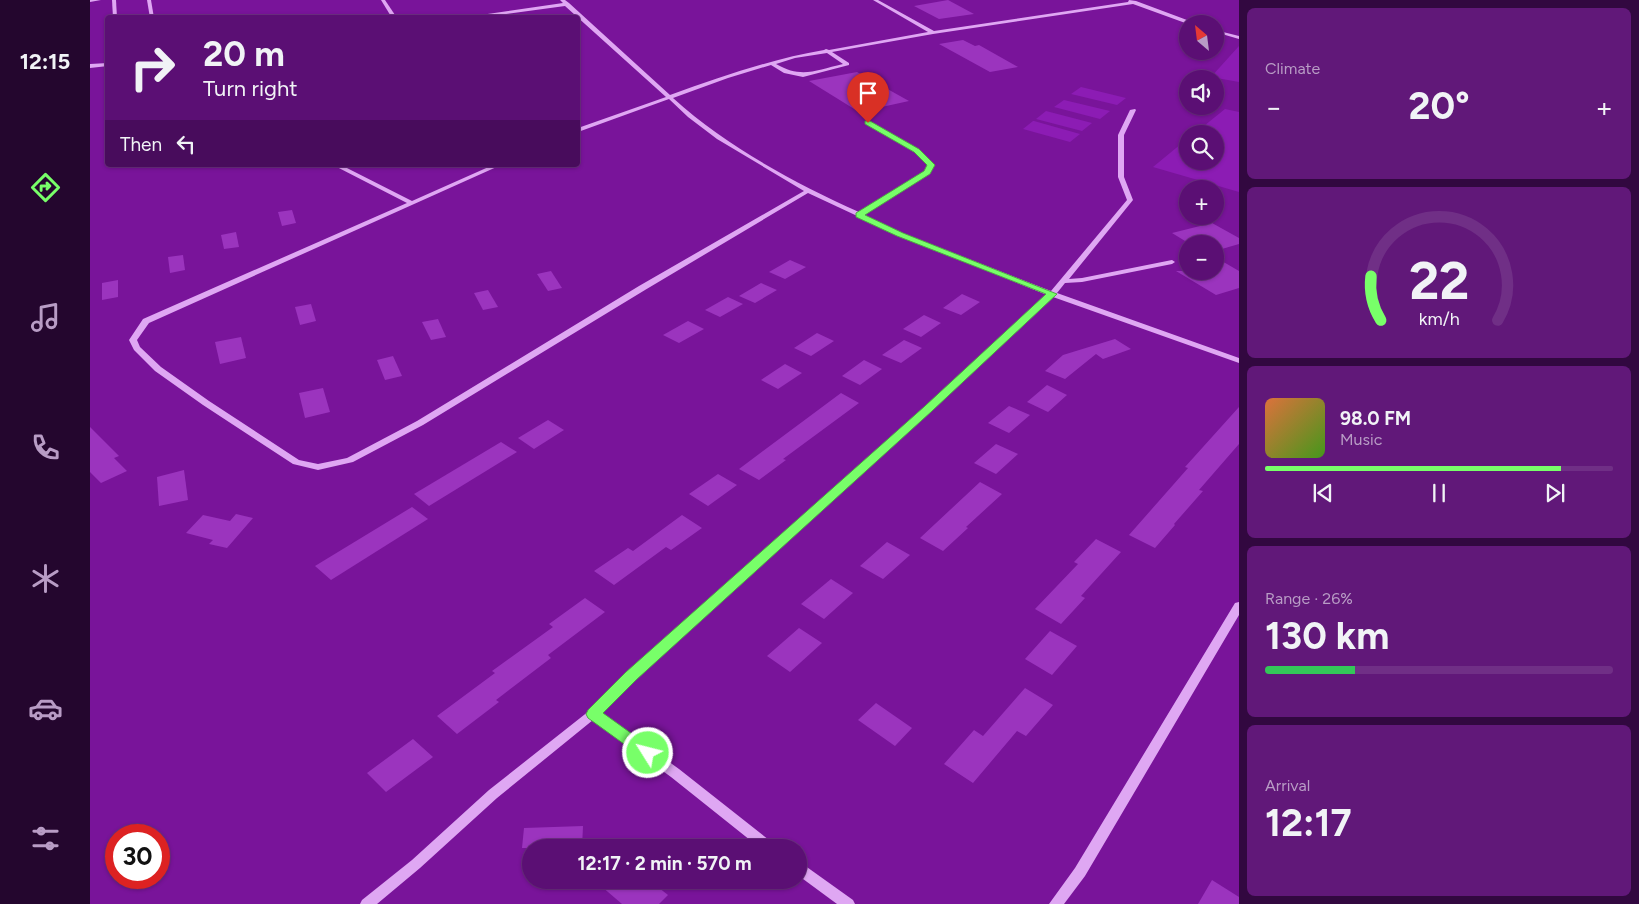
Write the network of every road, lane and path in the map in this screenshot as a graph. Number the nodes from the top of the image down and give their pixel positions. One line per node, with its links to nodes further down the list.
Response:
1 (99, 0): 7 (street)
2 (114, 0): 10 (street)
3 (149, 0): 11 (street)
4 (383, 0): 12 (street)
5 (875, 0): 17 (street)
6 (1128, 0): 9 (street)
7 (90, 1)
8 (564, 2): 13 (street); 14 (street)
9 (1134, 2): 16 (street); 17 (street)
10 (115, 15)
11 (152, 15)
12 (393, 15)
13 (481, 15)
14 (578, 15)
15 (580, 16): 24 (street)
16 (1179, 19)
17 (933, 33): 20 (street)
18 (1224, 34): 19 (street)
19 (1239, 38)
20 (826, 50): 21 (street); 21 (lane)
21 (771, 63): 24 (street)
22 (105, 64): 23 (street)
23 (90, 66)
24 (669, 97): 27 (street); 30 (street)
25 (1133, 110): 34 (street)
26 (868, 123): 32 (lane)
27 (580, 129)
28 (340, 167): 31 (street)
29 (493, 167): 31 (street)
30 (808, 191): 31 (street); 32 (street)
31 (410, 202)
32 (859, 215): 35 (street)
33 (1172, 262): 34 (street)
34 (1063, 281): 35 (street)
35 (1052, 294): 36 (street); 38 (street)
36 (1239, 361)
37 (1239, 606): 43 (street)
38 (593, 714): 39 (street); 41 (street)
39 (759, 839)
40 (807, 875): 42 (street)
41 (367, 904)
42 (848, 904)
43 (1056, 904)

